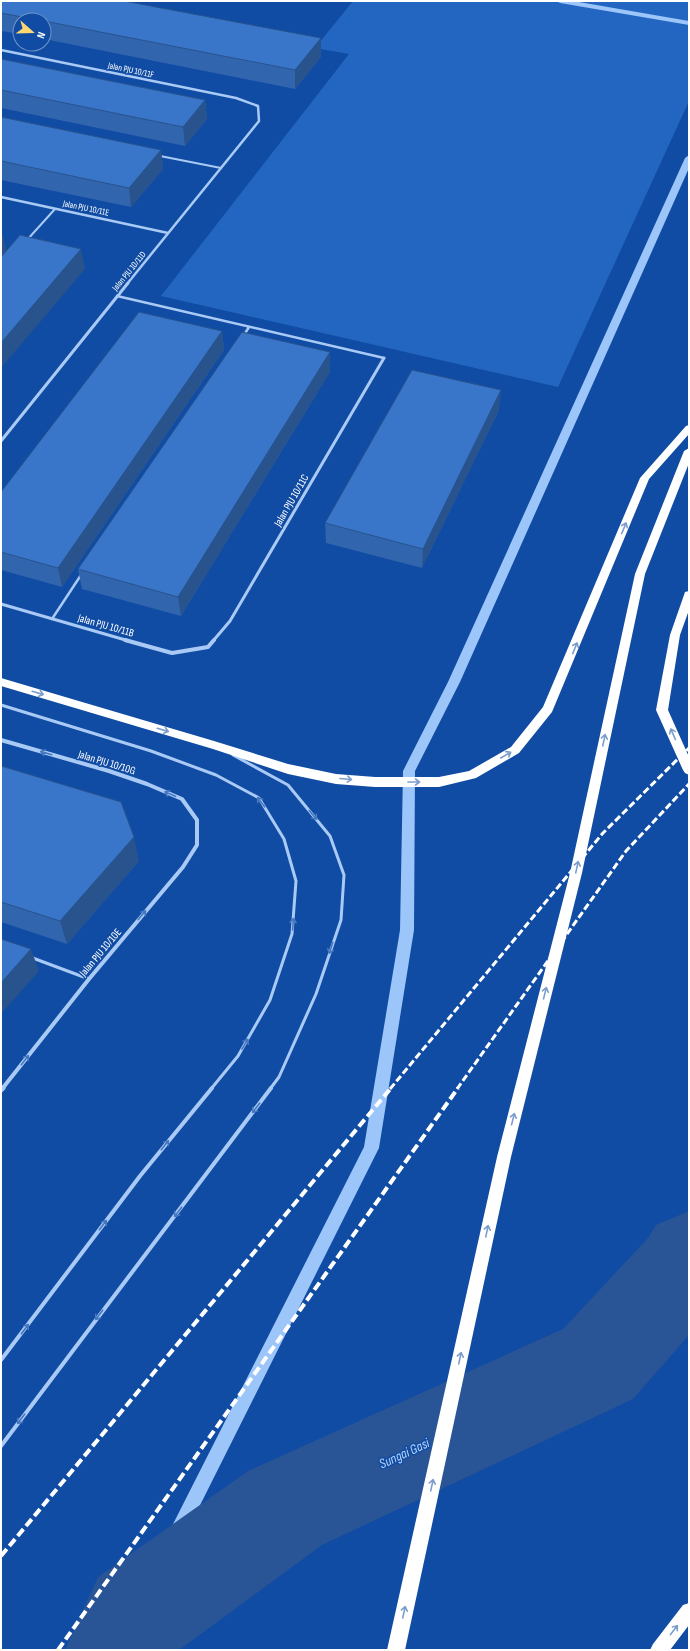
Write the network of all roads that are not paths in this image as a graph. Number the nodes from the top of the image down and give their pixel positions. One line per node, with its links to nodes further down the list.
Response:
1 (1, 50): 2 (street, Jalan PJU 10/11F)
2 (258, 106): 4 (street, Jalan PJU 10/11D)
3 (158, 156): 4 (lane)
4 (221, 168): 7 (street, Jalan PJU 10/11D)
5 (1, 197): 6 (street, Jalan PJU 10/11E)
6 (55, 209): 7 (street, Jalan PJU 10/11E); 8 (lane)
7 (168, 233): 9 (street, Jalan PJU 10/11D)
8 (26, 242)
9 (118, 296): 10 (lane); 14 (street, Jalan PJU 10/11D)
10 (250, 327): 11 (lane); 12 (lane)
11 (241, 340)
12 (384, 358): 20 (street, Jalan PJU 10/11C)
13 (689, 428): 24 (highway, one-way to 13)
14 (1, 441)
15 (689, 451): 33 (highway, one-way to 15)
16 (82, 573): 19 (lane)
17 (689, 595): 25 (highway, one-way to 17)
18 (1, 604): 19 (street, Jalan PJU 10/11B)
19 (52, 618): 20 (street, Jalan PJU 10/11B)
20 (208, 647)
21 (1, 682): 24 (highway, one-way to 24)
22 (1, 705): 30 (lane, one-way to 22)
23 (1, 740): 26 (street, Jalan PJU 10/10G, one-way to 23)
24 (214, 745): 31 (lane, one-way to 31)
25 (689, 770)
26 (197, 820): 28 (street, Jalan PJU 10/10E, one-way to 26)
27 (23, 954): 28 (lane)
28 (88, 979): 29 (street, Jalan PJU 10/10E, one-way to 28)
29 (1, 1090)
30 (1, 1360)
31 (1, 1446)
32 (689, 1611): 34 (highway, one-way to 32)
33 (396, 1650)
34 (659, 1650)

